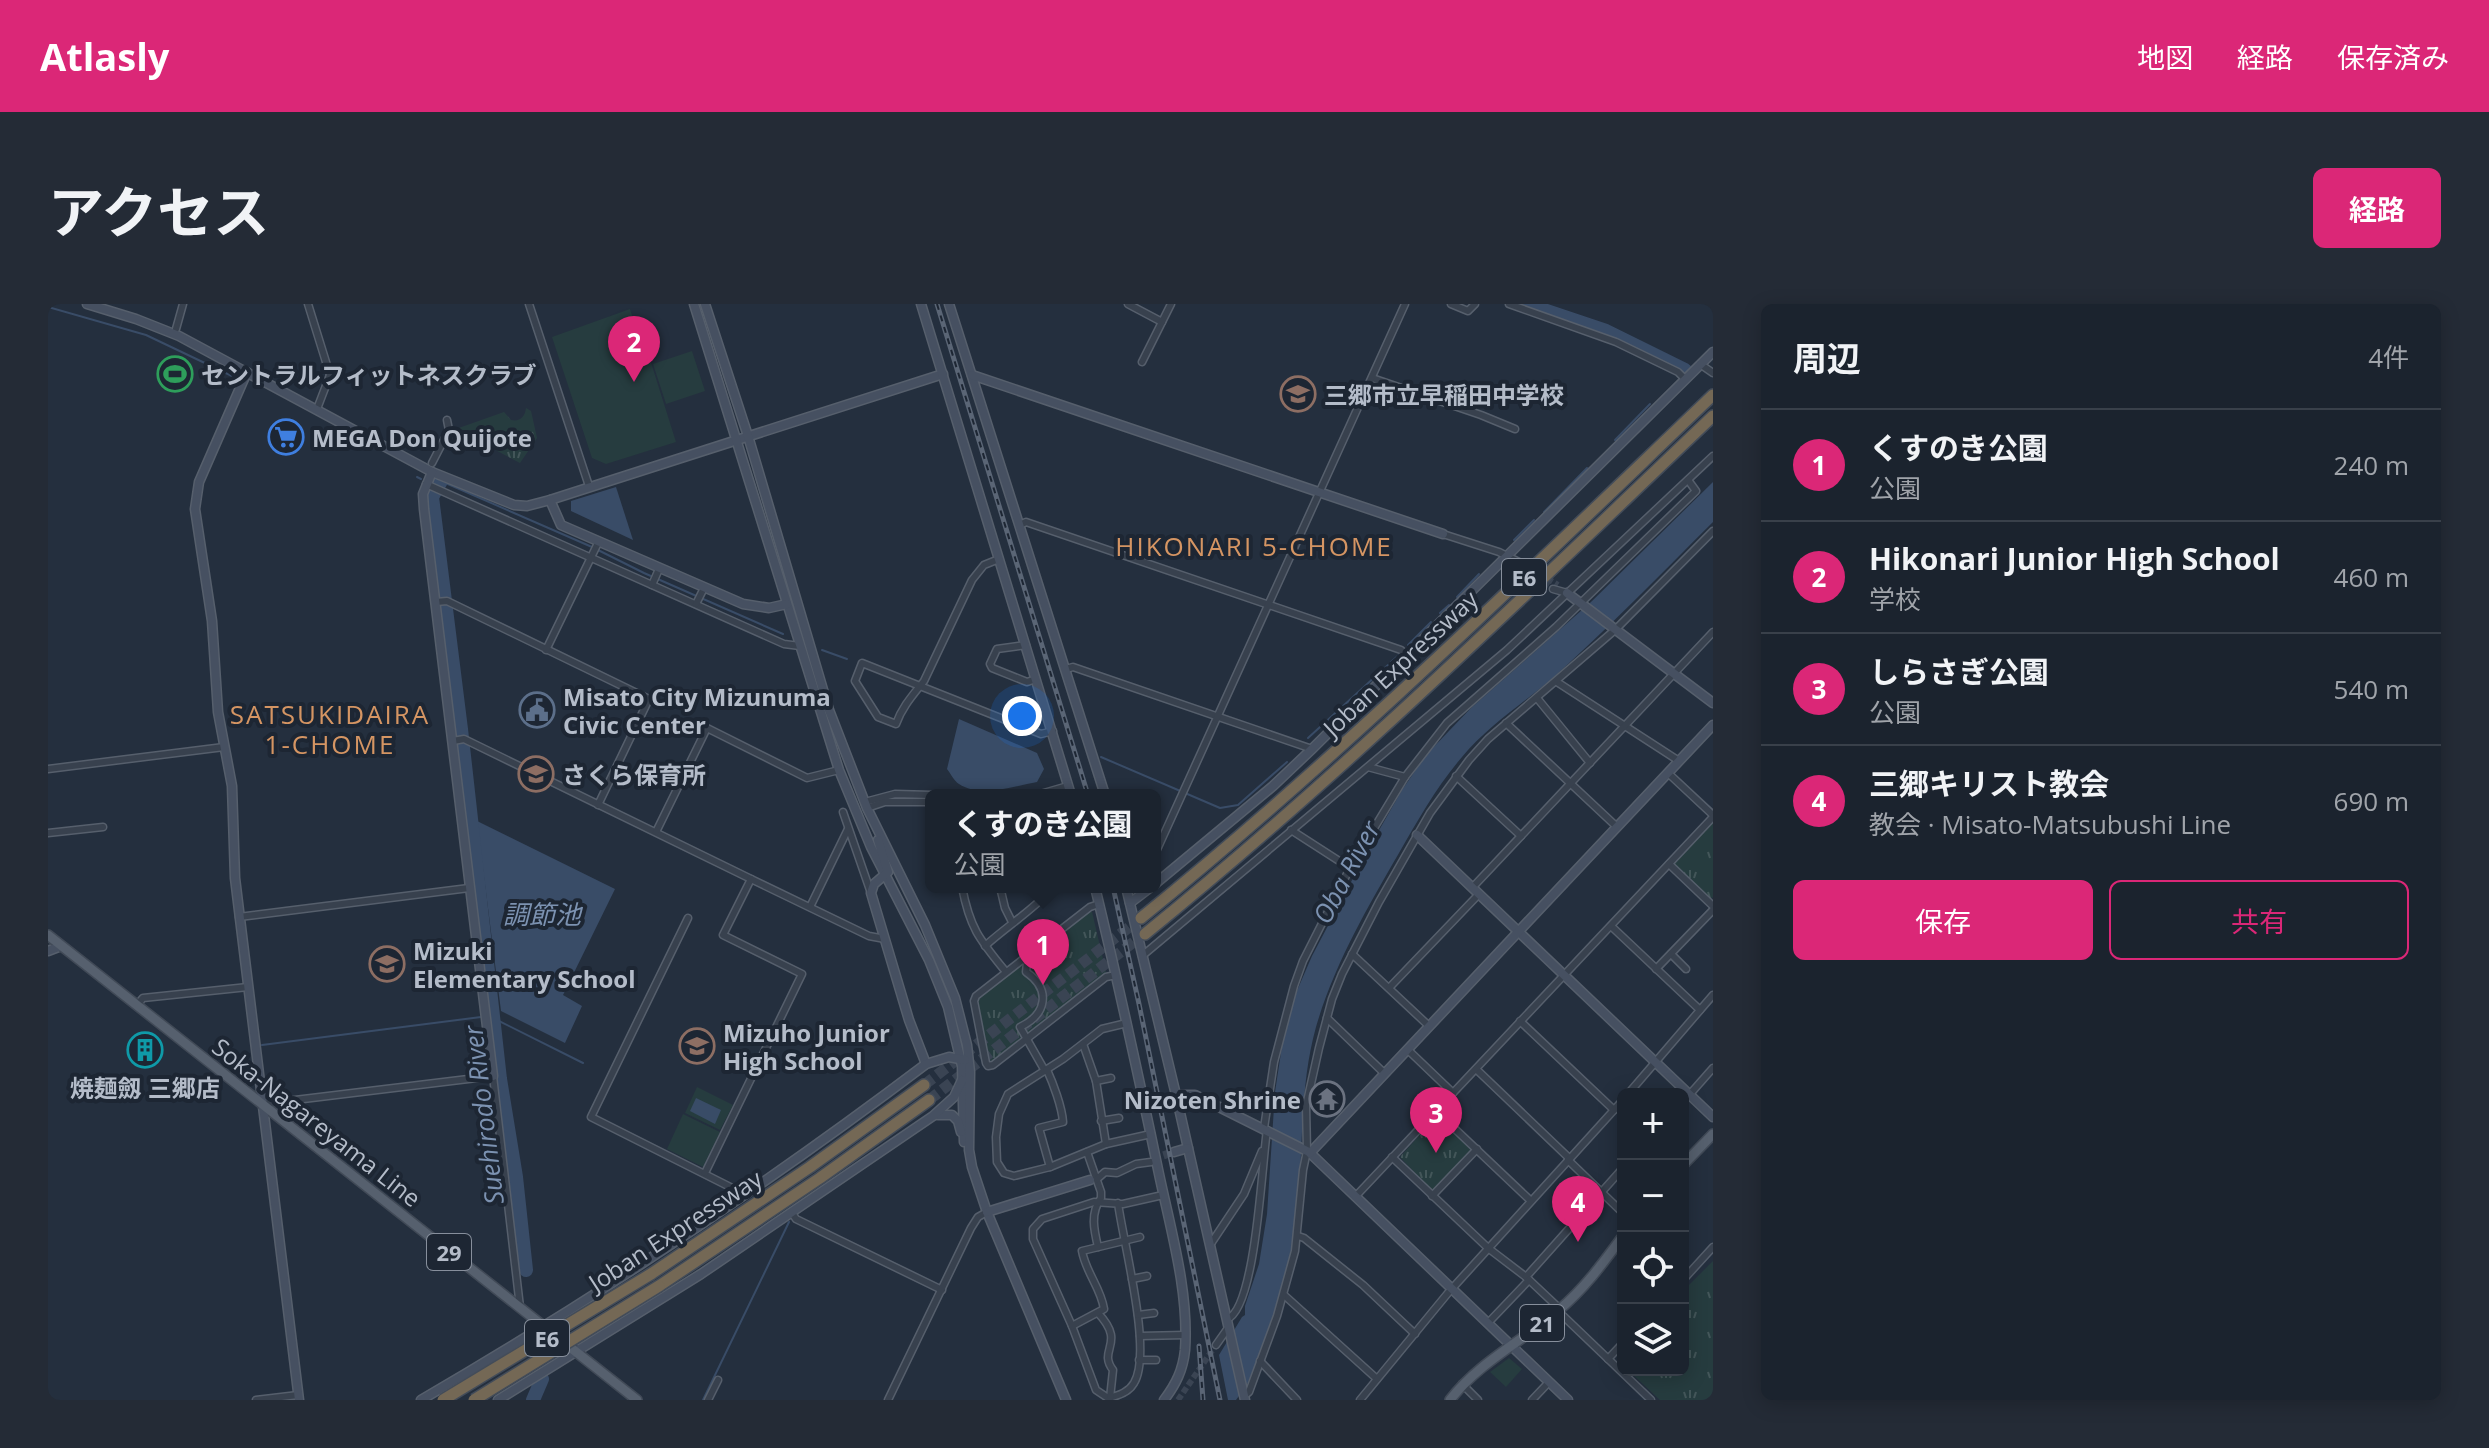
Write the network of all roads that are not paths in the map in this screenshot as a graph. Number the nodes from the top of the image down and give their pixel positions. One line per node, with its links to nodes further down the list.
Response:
1 (87, 304): 20 (street)
2 (183, 304): 16 (street)
3 (308, 304): 27 (street)
4 (529, 304): 37 (street)
5 (694, 304): 32 (street)
6 (705, 304): 31 (street)
7 (921, 304): 22 (street)
8 (949, 304): 23 (street)
9 (1128, 304): 15 (street)
10 (1171, 304): 15 (street)
11 (1405, 304): 24 (street)
12 (1451, 304): 13 (street)
13 (1475, 304)
14 (1509, 304): 25 (street)
15 (1162, 322): 18 (street)
16 (176, 329)
17 (1713, 352): 19 (street)
18 (1142, 362)
19 (1700, 364): 21 (street); 25 (street)
20 (247, 372): 27 (street); 79 (street)
21 (1713, 373)
22 (943, 374): 31 (street); 46 (street)
23 (972, 375): 38 (street); 40 (street)
24 (1372, 378): 30 (street); 38 (street)
25 (1685, 379): 44 (street)
26 (1713, 395): 128 (highway, Joban Expressway / E6)
27 (317, 409): 34 (street)
28 (1713, 416): 132 (highway, Joban Expressway / E6)
29 (447, 420): 34 (street)
30 (1515, 429)
31 (748, 436): 32 (street); 95 (street)
32 (737, 440): 37 (street); 55 (street)
33 (1713, 456): 35 (street)
34 (432, 467): 36 (street); 39 (street)
35 (1688, 480): 52 (street); 56 (street)
36 (426, 484): 45 (street); 53 (street)
37 (589, 486): 39 (street)
38 (1320, 492): 42 (street); 57 (street)
39 (550, 500): 43 (street)
40 (1020, 525): 57 (street); 64 (street)
41 (1713, 531): 58 (street)
42 (1443, 534): 44 (street)
43 (597, 545): 45 (street); 48 (street)
44 (1507, 556): 47 (street); 63 (street)
45 (591, 558): 49 (street); 62 (street)
46 (999, 559): 60 (street); 70 (street)
47 (1523, 566)
48 (658, 572): 49 (street); 51 (street)
49 (652, 585): 54 (street)
50 (1556, 587): 52 (street)
51 (702, 591): 54 (street); 55 (street)
52 (1567, 593): 56 (street); 66 (street)
53 (440, 602): 62 (street); 78 (street)
54 (696, 604): 61 (street)
55 (787, 604): 61 (street)
56 (1582, 604): 58 (street); 68 (street)
57 (1270, 605): 63 (street); 73 (street)
58 (1614, 628): 65 (street); 69 (street)
59 (1713, 632): 65 (street)
60 (1026, 645): 67 (street); 67 (street)
61 (800, 646): 85 (street)
62 (546, 650): 94 (street)
63 (1407, 656): 80 (street)
64 (1066, 669): 73 (street); 91 (street)
65 (1674, 674): 72 (street); 76 (street)
66 (1478, 675): 68 (street); 83 (street)
67 (1036, 679): 77 (street)
68 (1495, 681): 88 (street)
69 (1557, 682): 71 (street); 76 (street)
70 (921, 686): 70 (street); 77 (street)
71 (1537, 698): 74 (street); 82 (street)
72 (1713, 703)
73 (1219, 716): 80 (street); 107 (street)
74 (1506, 723): 87 (street); 89 (street)
75 (1713, 725): 81 (street)
76 (1625, 726): 81 (street); 82 (street)
77 (1053, 731): 90 (street)
78 (458, 740): 94 (street); 113 (street)
79 (224, 747): 84 (street); 126 (street)
80 (1312, 749): 111 (street)
81 (1679, 761): 86 (street)
82 (1590, 763): 89 (street)
83 (1368, 767): 88 (street); 102 (street)
84 (48, 769)
85 (839, 770): 103 (street); 110 (street)
86 (1668, 773): 97 (street); 100 (street)
87 (1456, 776): 105 (street); 106 (street)
88 (1405, 777): 109 (street)
89 (1571, 783): 100 (street); 106 (street)
90 (1067, 789)
91 (1103, 789)
92 (925, 795): 95 (street)
93 (925, 802): 95 (street)
94 (598, 805): 103 (street)
95 (866, 805): 99 (street)
96 (843, 812): 101 (street)
97 (1713, 816): 108 (street)
98 (103, 827): 104 (street)
99 (876, 827): 110 (street); 159 (street)
100 (1617, 827): 131 (street)
101 (848, 829): 115 (street); 125 (street)
102 (1291, 830): 109 (street); 140 (street)
103 (656, 832): 112 (street)
104 (48, 833)
105 (1417, 835): 114 (street); 138 (street)
106 (1521, 836): 114 (street)
107 (1161, 842)
108 (1669, 864): 124 (street); 130 (street)
109 (1350, 868): 186 (street)
110 (886, 876): 115 (street); 159 (street)
111 (1161, 878)
112 (751, 879): 125 (street); 202 (street)
113 (469, 888): 126 (street); 166 (street)
114 (1475, 891): 131 (street); 148 (street)
115 (871, 893): 134 (street)
116 (963, 893): 136 (street)
117 (1001, 893): 129 (street)
118 (1048, 893): 129 (street)
119 (1096, 893): 123 (street)
120 (1128, 893): 122 (street)
121 (1143, 893): 122 (street)
122 (1130, 903): 140 (street)
123 (1099, 904): 141 (street); 145 (street)
124 (1712, 905): 139 (street)
125 (810, 907): 134 (street)
126 (239, 917): 147 (street)
127 (688, 918): 202 (street)
128 (1141, 918)
129 (1012, 922): 136 (street)
130 (1611, 926): 142 (street); 146 (street)
131 (1518, 931): 146 (street); 155 (street)
132 (1145, 934)
133 (48, 935): 135 (main road, Soka-Nagareyama Line / 29)
134 (885, 939): 161 (street)
135 (61, 946): 137 (street); 150 (main road, Soka-Nagareyama Line / 29)
136 (985, 946): 144 (street)
137 (48, 951)
138 (1352, 954): 148 (street); 152 (street)
139 (1671, 954): 142 (street); 143 (street)
140 (1142, 956): 174 (street)
141 (1023, 959): 144 (street); 156 (street)
142 (1656, 969): 151 (street)
143 (1686, 969)
144 (1006, 972): 156 (street)
145 (1116, 975): 154 (street); 156 (street)
146 (1564, 975): 153 (street); 160 (street)
147 (248, 987): 150 (street); 178 (street)
148 (1389, 988): 155 (street)
149 (1713, 995): 151 (street)
150 (137, 1005): 178 (main road, Soka-Nagareyama Line / 29)
151 (1700, 1010): 160 (street)
152 (1327, 1018): 165 (street); 194 (street)
153 (1520, 1021): 163 (street); 180 (street)
154 (1127, 1023): 157 (street); 187 (street)
155 (1429, 1026): 158 (street)
156 (1027, 1039): 164 (street)
157 (1083, 1044): 164 (street); 169 (street)
158 (1407, 1049): 165 (street); 173 (street)
159 (964, 1060): 161 (street); 168 (street); 205 (street)
160 (1655, 1062): 171 (street); 172 (street)
161 (926, 1064): 207 (street)
162 (1713, 1068): 175 (street)
163 (1476, 1069): 173 (street); 198 (street)
164 (1046, 1070): 201 (street); 201 (street)
165 (1384, 1073): 194 (street)
166 (493, 1076): 178 (street); 233 (street)
167 (1111, 1078): 169 (street)
168 (962, 1079): 182 (street); 189 (street)
169 (1096, 1081): 185 (street)
170 (924, 1085): 266 (highway, Joban Expressway / E6, bridge)
171 (1633, 1088)
172 (1677, 1088)
173 (1453, 1093): 181 (street)
174 (1176, 1095): 186 (street); 192 (street)
175 (1689, 1095)
176 (929, 1100): 267 (highway, Joban Expressway / E6, bridge)
177 (1689, 1100): 183 (street)
178 (262, 1103): 233 (main road, Soka-Nagareyama Line / 29); 262 (street)
179 (1617, 1107): 180 (street)
180 (1614, 1110): 198 (street)
181 (1436, 1111): 193 (street); 197 (street)
182 (933, 1116): 189 (street); 216 (street)
183 (1713, 1117)
184 (1119, 1118): 185 (street)
185 (1101, 1121): 190 (street)
186 (1267, 1130): 191 (street); 194 (street)
187 (1151, 1134): 190 (street); 208 (street)
188 (1713, 1134): 199 (main road)
189 (964, 1144): 205 (street)
190 (1106, 1144): 195 (street)
191 (1265, 1145): 221 (street); 241 (street)
192 (1188, 1148): 196 (street); 221 (street)
193 (1477, 1149): 209 (street); 212 (street)
194 (1307, 1150): 210 (street); 217 (street)
195 (1087, 1152): 201 (street); 204 (street)
196 (1174, 1152)
197 (1392, 1157): 209 (street); 210 (street)
198 (1569, 1159): 206 (street); 212 (street)
199 (1688, 1160)
200 (1151, 1162): 204 (street)
201 (1050, 1167)
202 (705, 1173): 207 (street)
203 (1617, 1175): 206 (street)
204 (1094, 1179): 211 (street); 215 (street)
205 (977, 1188): 215 (street)
206 (1601, 1193): 214 (street); 228 (street)
207 (746, 1195): 231 (street)
208 (1163, 1195): 213 (street); 245 (street)
209 (1432, 1196): 224 (street)
210 (1355, 1197): 229 (street)
211 (1099, 1201): 213 (street); 222 (street); 240 (street)
212 (1531, 1201): 224 (street)
213 (1118, 1203): 219 (street)
214 (1617, 1208)
215 (987, 1212): 230 (street); 272 (street)
216 (792, 1213): 230 (street); 242 (street)
217 (1298, 1236): 232 (street); 244 (street)
218 (1140, 1237): 219 (street)
219 (1125, 1241): 222 (street); 227 (street)
220 (1617, 1244): 234 (main road, 21)
221 (1210, 1245): 241 (street)
222 (1098, 1247): 235 (street)
223 (1713, 1247): 225 (street)
224 (1488, 1248): 228 (street); 229 (street)
225 (1689, 1271)
226 (1147, 1276): 227 (street)
227 (1132, 1279): 237 (street)
228 (1527, 1279): 234 (street); 238 (street)
229 (1452, 1289): 238 (street); 244 (street)
230 (942, 1290): 271 (street)
231 (594, 1294): 239 (street); 242 (street)
232 (1284, 1295): 254 (street); 256 (street)
233 (520, 1307): 239 (main road, Soka-Nagareyama Line / 29)
234 (1559, 1310): 248 (main road, 21); 251 (street)
235 (1098, 1313): 240 (street); 263 (street)
236 (1154, 1313): 237 (street)
237 (1138, 1315): 246 (street)
238 (1488, 1323): 248 (street)
239 (543, 1326): 243 (street); 250 (main road, Soka-Nagareyama Line / 29)
240 (1072, 1326): 263 (street)
241 (1229, 1327): 247 (street); 261 (street)
242 (616, 1328): 250 (street)
243 (533, 1332): 255 (street); 265 (street)
244 (1415, 1334): 256 (street)
245 (1185, 1335): 246 (street); 273 (street)
246 (1140, 1336): 252 (street)
247 (1216, 1345)
248 (1512, 1346): 258 (street); 259 (main road, 21)
249 (1617, 1349): 251 (street)
250 (577, 1352): 255 (street); 269 (main road, Soka-Nagareyama Line / 29)
251 (1608, 1359): 260 (street)
252 (1139, 1360): 253 (street); 263 (street)
253 (1156, 1360)
254 (1260, 1361): 261 (street); 274 (street)
255 (553, 1367): 268 (street)
256 (1377, 1379): 275 (street)
257 (718, 1380): 270 (street)
258 (1549, 1382): 278 (street); 279 (street)
259 (1462, 1384): 276 (main road, 21); 277 (street)
260 (1642, 1391): 280 (street); 281 (street)
261 (1244, 1396)
262 (298, 1398): 264 (street)
263 (1109, 1399)
264 (256, 1400)
265 (421, 1400)
266 (443, 1400)
267 (474, 1400)
268 (498, 1400)
269 (637, 1400)
270 (708, 1400)
271 (888, 1400)
272 (1066, 1400)
273 (1164, 1400)
274 (1297, 1400)
275 (1360, 1400)
276 (1450, 1400)
277 (1478, 1400)
278 (1532, 1400)
279 (1568, 1400)
280 (1633, 1400)
281 (1651, 1400)

